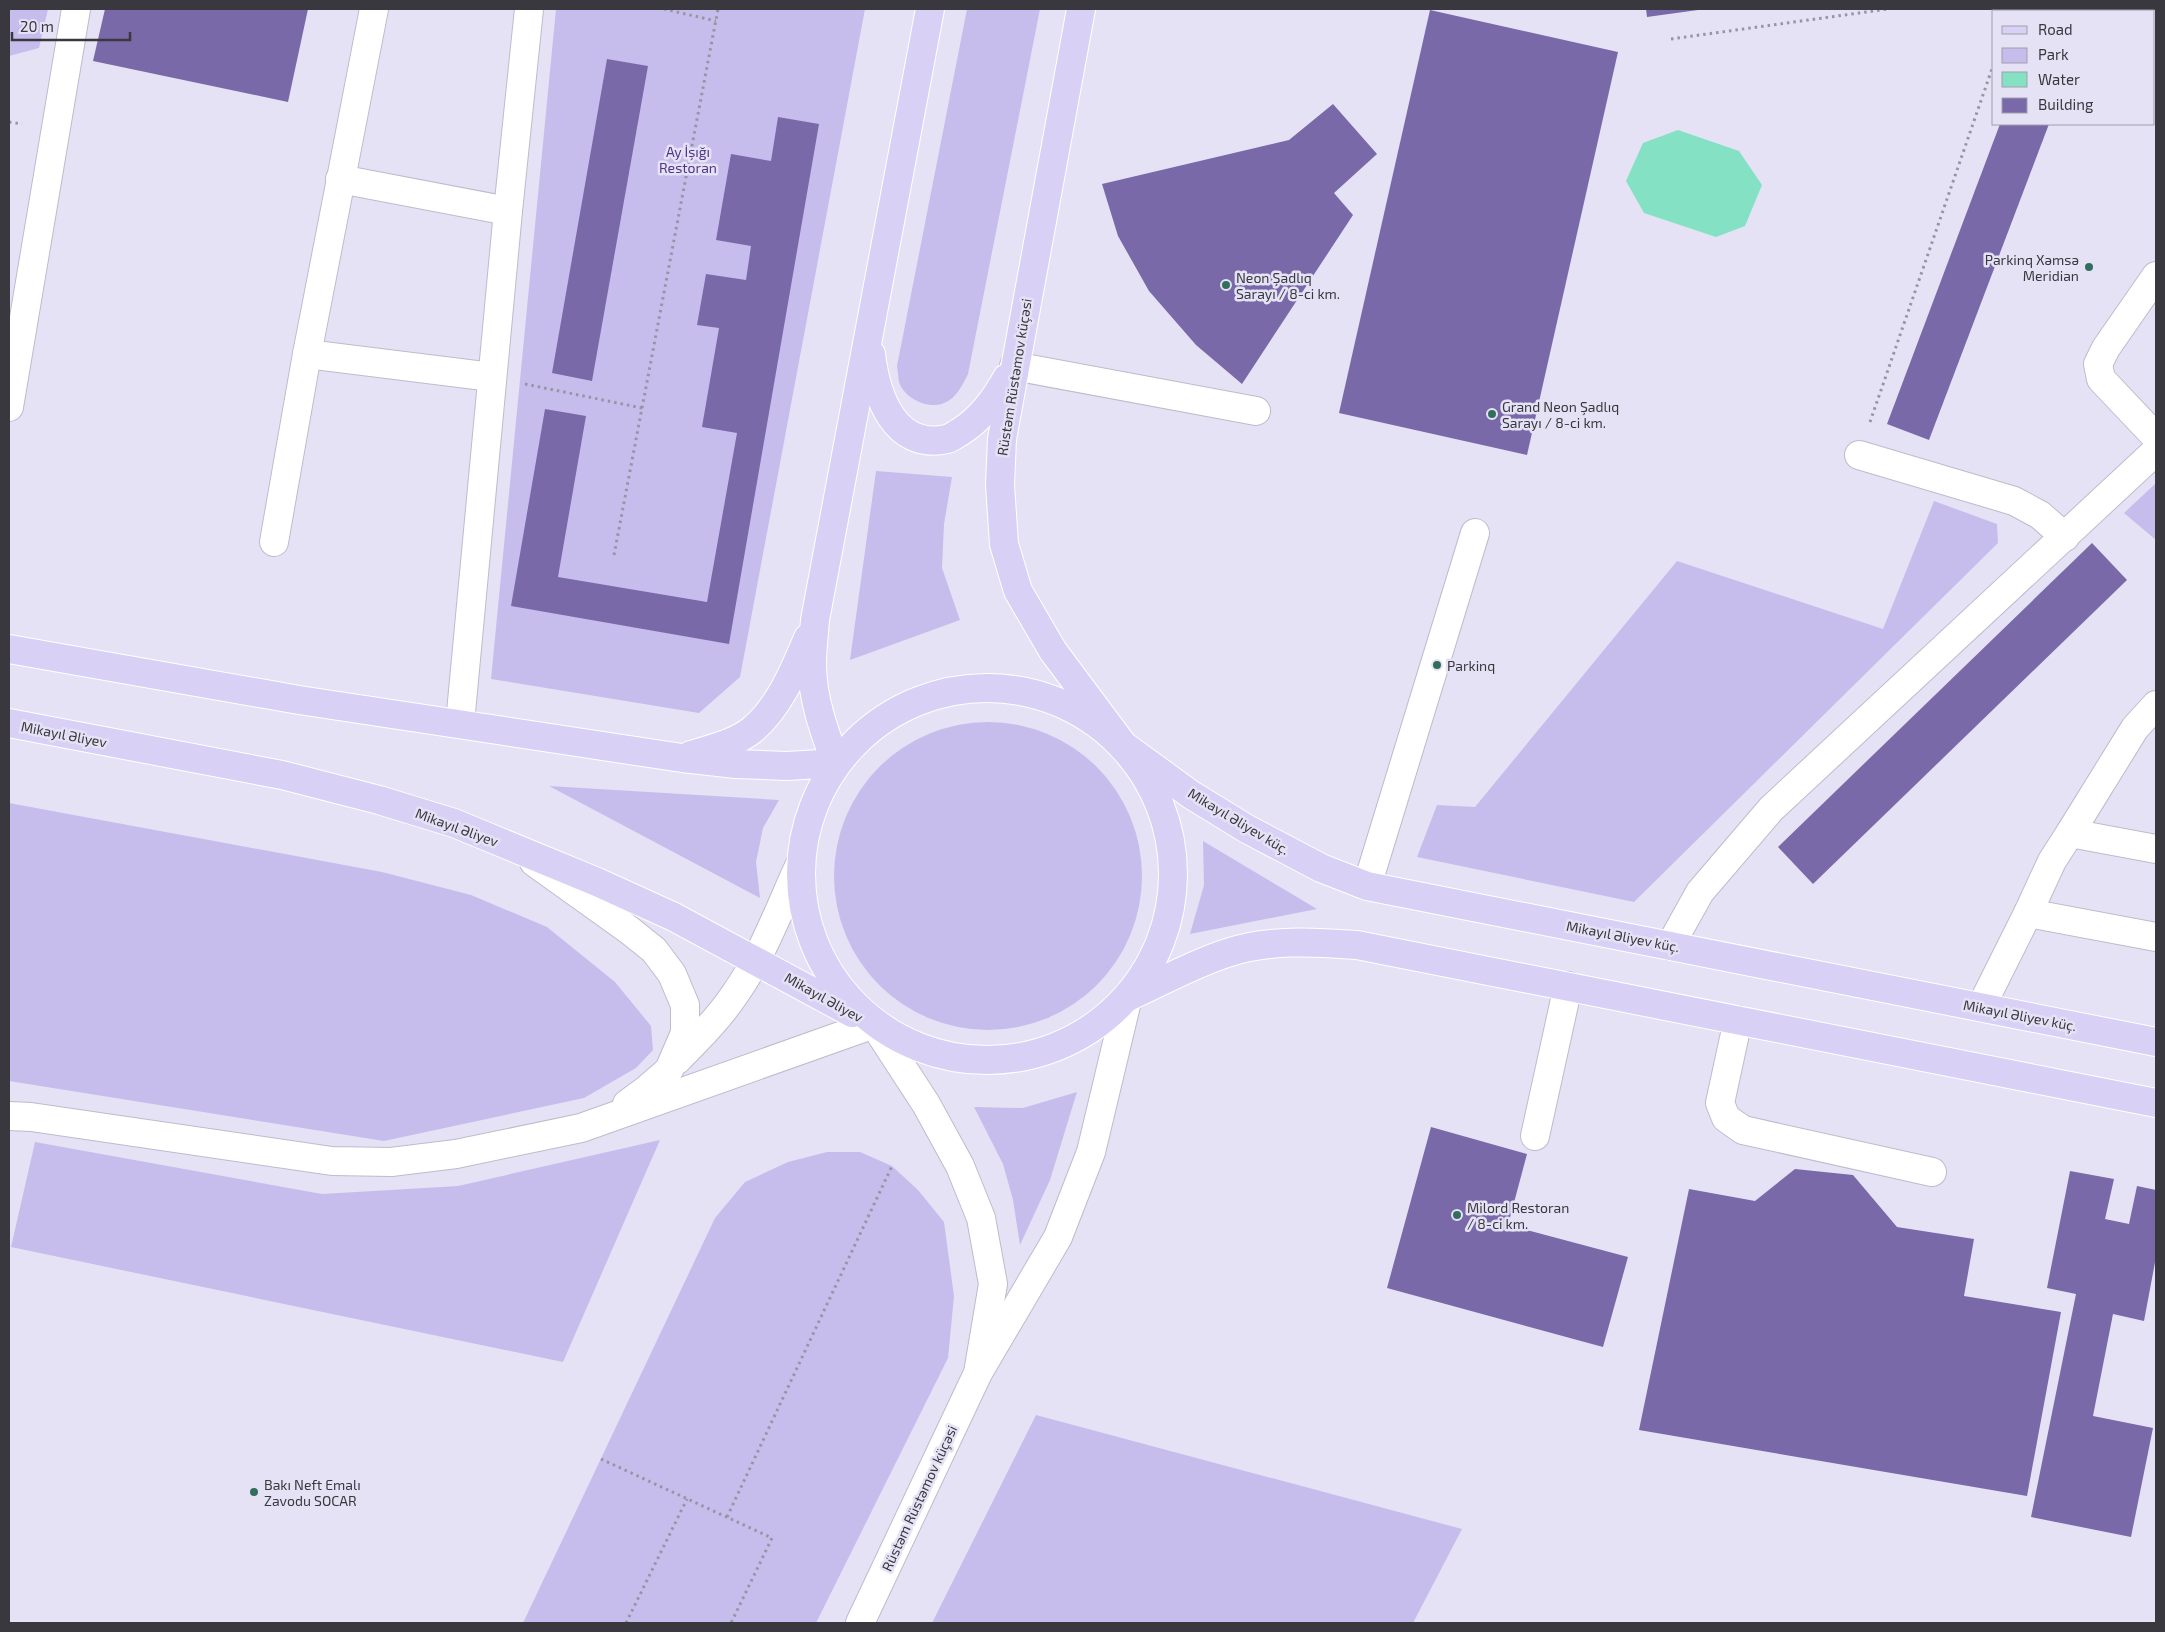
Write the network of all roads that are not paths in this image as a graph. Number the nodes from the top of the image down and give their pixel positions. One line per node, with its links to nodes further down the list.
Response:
1 (76, 9): 13 (street)
2 (374, 9): 6 (street)
3 (529, 9): 7 (street)
4 (930, 9): 9 (main road)
5 (1081, 9): 11 (main road, Rüstəm Rüstəmov küçəsi)
6 (340, 179): 7 (street); 10 (street)
7 (508, 211): 12 (street)
8 (2156, 276): 15 (street)
9 (869, 336): 11 (main road); 21 (main road)
10 (307, 354): 12 (street); 20 (street)
11 (1014, 366): 14 (street); 27 (main road, Rüstəm Rüstəmov küçəsi)
12 (492, 377): 25 (street)
13 (9, 408)
14 (1256, 411)
15 (2156, 436)
16 (2156, 451): 19 (street)
17 (1859, 454): 19 (street)
18 (1475, 533): 34 (street)
19 (2066, 537): 37 (street)
20 (274, 542)
21 (815, 620): 28 (main road); 29 (main road)
22 (9, 649): 25 (main road)
23 (2156, 705): 26 (street)
24 (9, 723): 32 (main road, Mikayıl Əliyev)
25 (460, 723): 28 (main road)
26 (2146, 731): 30 (street)
27 (1123, 745): 29 (main road, Mikayıl Əliyev küç.); 34 (main road, Mikayıl Əliyev küç.); 40 (main road, Rüstəm Rüstəmov küçəsi)
28 (682, 758): 29 (main road)
29 (836, 763): 33 (main road, Mikayıl Əliyev küç.)
30 (2070, 833): 31 (street); 35 (street)
31 (2156, 849)
32 (517, 850): 38 (main road, Mikayıl Əliyev); 45 (street)
33 (800, 864): 38 (street); 43 (main road, Mikayıl Əliyev küç.)
34 (1366, 886): 37 (main road, Mikayıl Əliyev küç.)
35 (2028, 913): 36 (street); 41 (street)
36 (2156, 937)
37 (1670, 946): 41 (main road, Mikayıl Əliyev küç.)
38 (756, 960): 43 (main road, Mikayıl Əliyev); 45 (street)
39 (1568, 986): 40 (main road); 42 (main road); 49 (street)
40 (1128, 997): 43 (main road); 51 (street)
41 (1981, 1007): 44 (main road, Mikayıl Əliyev küç.)
42 (1738, 1020): 46 (main road); 50 (street)
43 (874, 1024): 48 (street); 51 (street)
44 (2156, 1042)
45 (669, 1070): 48 (street)
46 (2156, 1103)
47 (9, 1116): 48 (street)
48 (581, 1128)
49 (1535, 1136)
50 (1932, 1172)
51 (978, 1373): 52 (street, Rüstəm Rüstəmov küçəsi)
52 (860, 1623)

